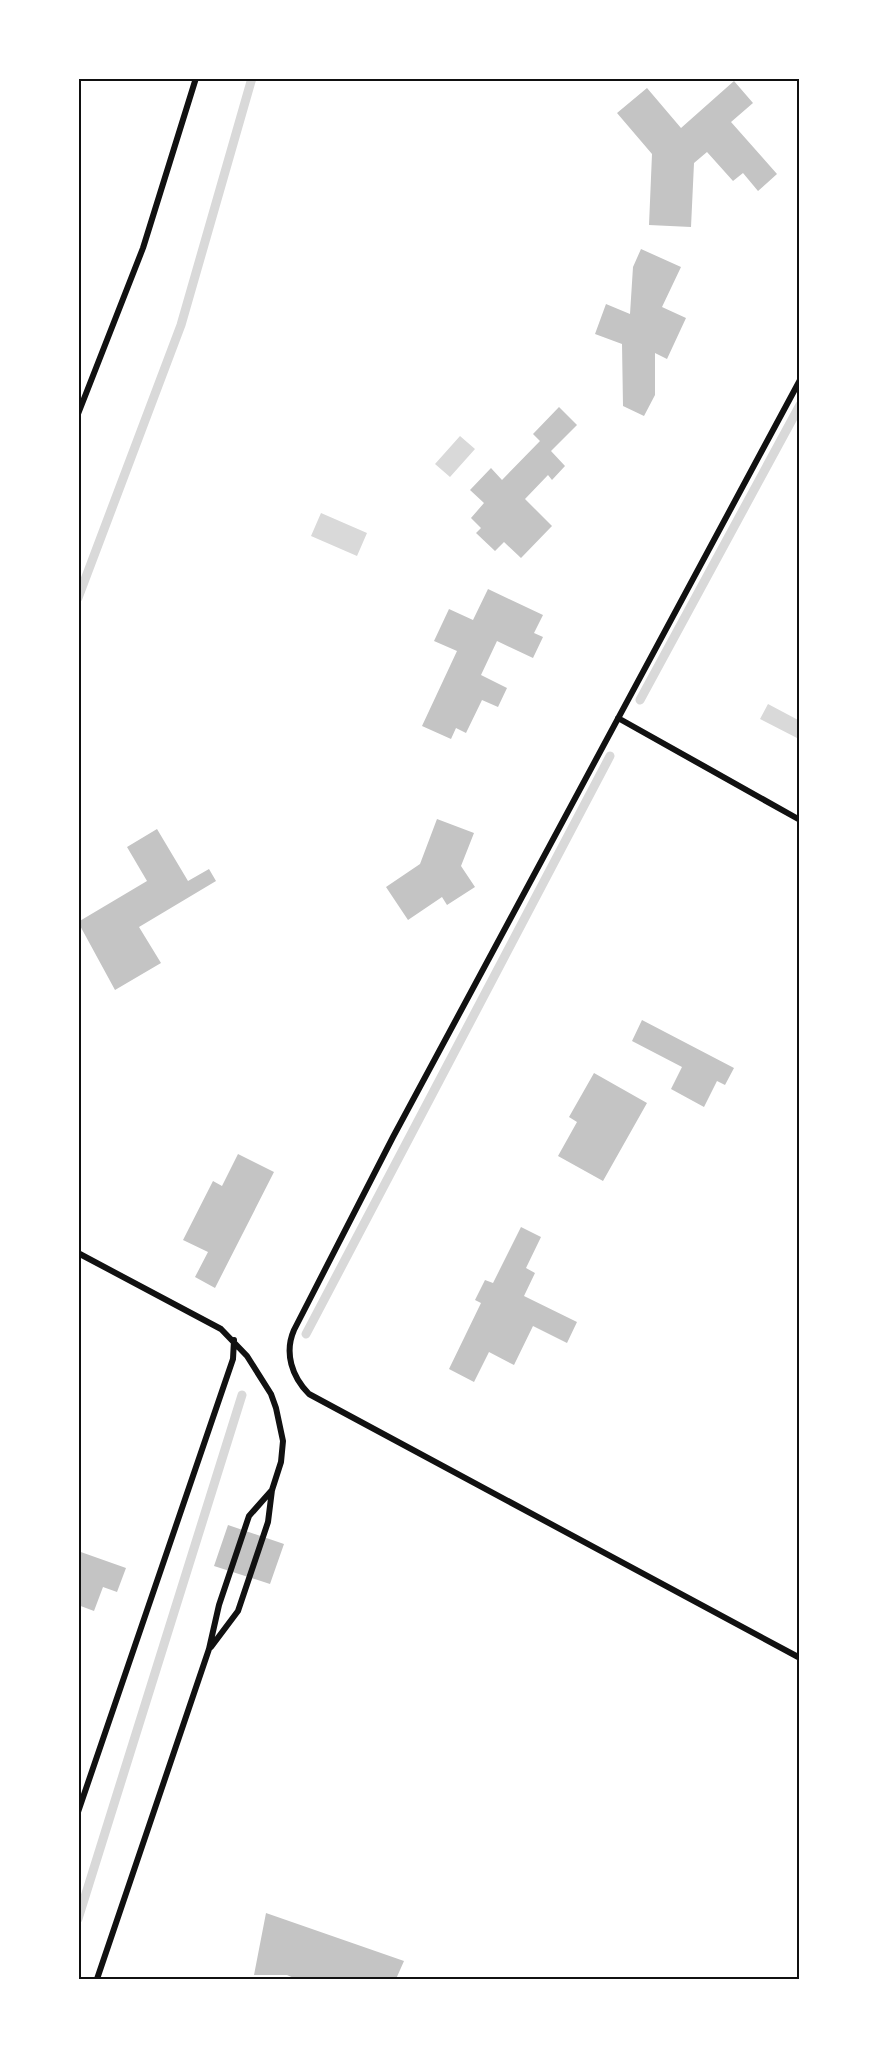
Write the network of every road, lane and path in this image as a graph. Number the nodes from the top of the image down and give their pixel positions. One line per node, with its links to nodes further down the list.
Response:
1 (196, 78): 3 (street)
2 (800, 380): 4 (street)
3 (78, 414)
4 (618, 718): 5 (street); 10 (street)
5 (800, 820)
6 (78, 1253): 7 (street)
7 (234, 1339): 8 (street); 11 (street)
8 (272, 1490): 9 (street); 9 (street)
9 (209, 1649): 12 (street)
10 (800, 1658)
11 (78, 1812)
12 (97, 1979)

